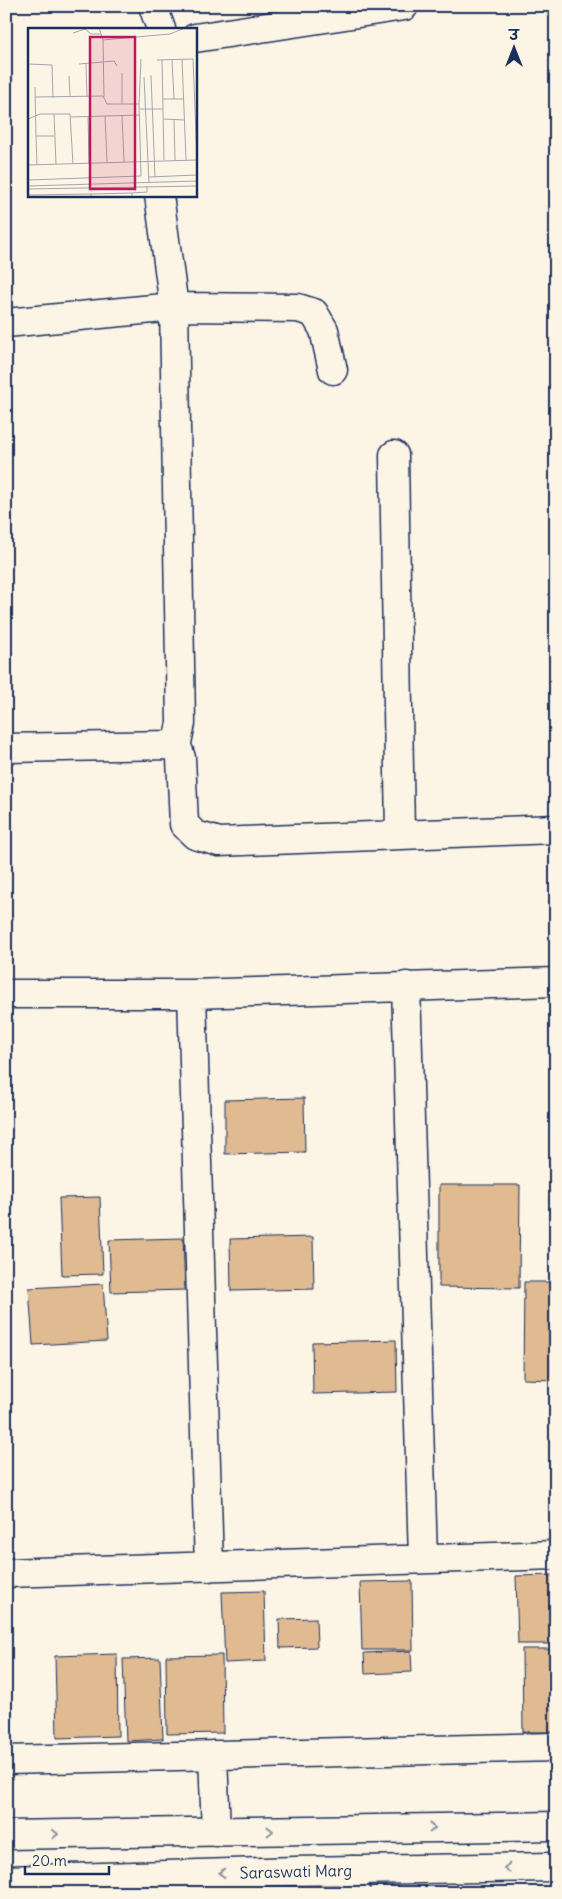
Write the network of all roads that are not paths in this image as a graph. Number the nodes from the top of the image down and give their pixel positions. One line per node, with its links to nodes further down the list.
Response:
1 (153, 6): 3 (street)
2 (404, 6): 4 (street)
3 (161, 28)
4 (196, 38)
5 (160, 196): 6 (street)
6 (174, 307): 7 (street); 8 (street); 11 (street)
7 (6, 323)
8 (333, 370)
9 (394, 455): 13 (street)
10 (6, 748): 11 (street)
11 (176, 748): 13 (street)
12 (556, 829): 13 (street)
13 (400, 834)
14 (556, 982): 15 (street)
15 (406, 986): 17 (street); 19 (street)
16 (6, 994): 17 (street)
17 (192, 994): 20 (street)
18 (556, 1555): 19 (street)
19 (423, 1559): 20 (street)
20 (209, 1567): 21 (street)
21 (6, 1573)
22 (556, 1747): 23 (street)
23 (213, 1755): 24 (street); 26 (street)
24 (6, 1760)
25 (556, 1826): 26 (street, one-way to 25)
26 (216, 1832): 27 (street, one-way to 26)
27 (6, 1835)
28 (556, 1867): 30 (street, Saraswati Marg, one-way to 30)
29 (6, 1880): 30 (street, Saraswati Marg, one-way to 29)
30 (355, 1881)

